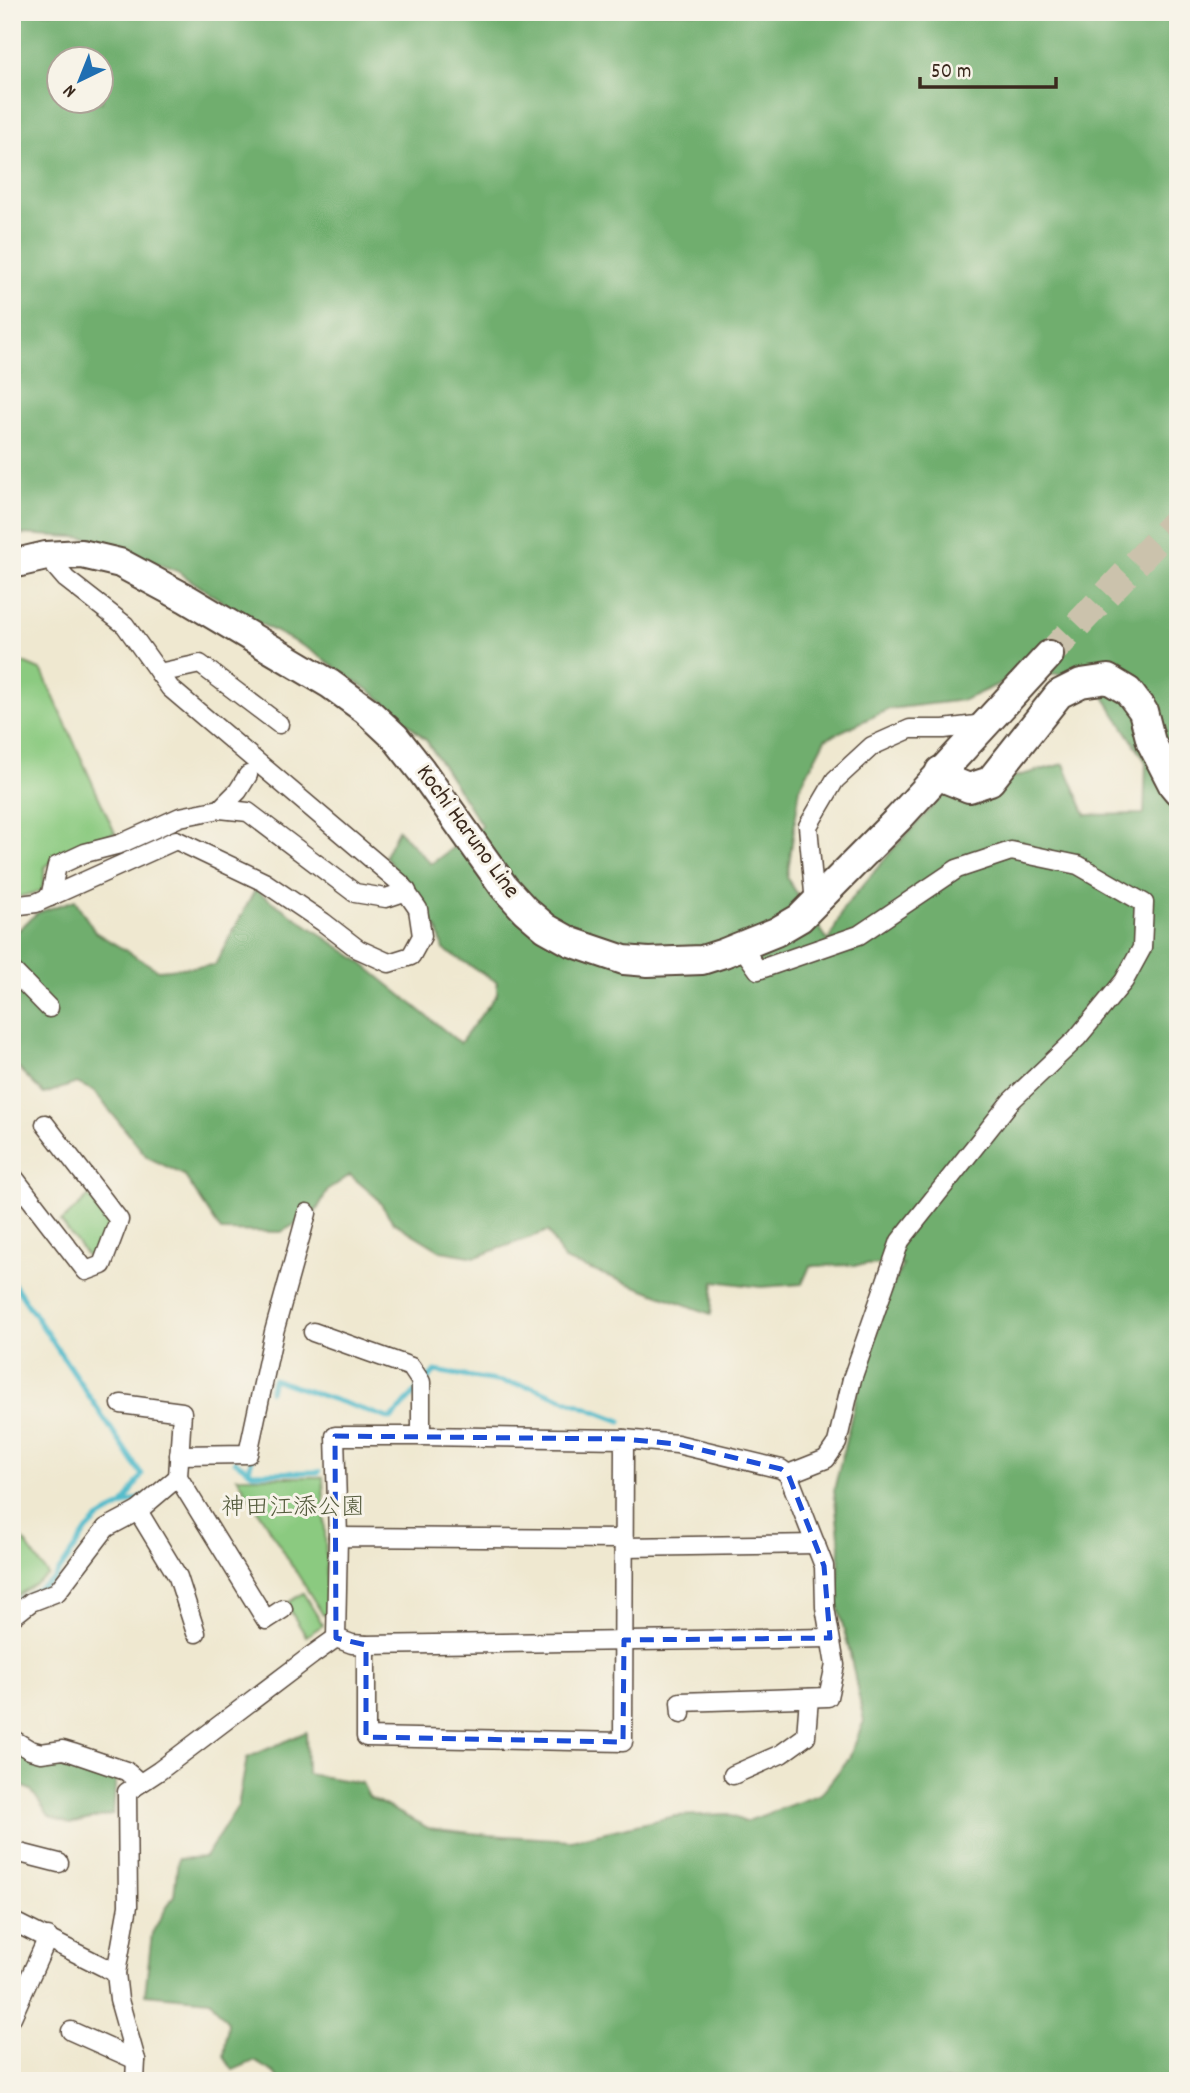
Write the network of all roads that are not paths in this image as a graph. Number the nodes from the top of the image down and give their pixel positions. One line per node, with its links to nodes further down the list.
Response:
1 (46, 556): 2 (main road, Kochi Haruno Line); 4 (street); 15 (main road, Kochi Haruno Line)
2 (12, 564)
3 (1049, 655): 6 (main road, Kochi Haruno Line)
4 (159, 673): 5 (street); 11 (street)
5 (279, 724)
6 (984, 724): 7 (main road, Kochi Haruno Line); 13 (street)
7 (940, 771): 9 (main road); 13 (main road, Kochi Haruno Line)
8 (248, 775): 10 (street)
9 (1178, 791)
10 (220, 809): 11 (street); 12 (street)
11 (407, 891): 12 (street)
12 (50, 897): 14 (street)
13 (815, 904): 15 (main road, Kochi Haruno Line)
14 (12, 906)
15 (741, 946): 26 (street)
16 (12, 971): 17 (street)
17 (49, 1008)
18 (45, 1124): 19 (street)
19 (12, 1175)
20 (307, 1213): 25 (street)
21 (313, 1332): 23 (street)
22 (121, 1404): 25 (street)
23 (421, 1436): 24 (street); 29 (street)
24 (624, 1439): 26 (street); 30 (street)
25 (180, 1455): 27 (street)
26 (788, 1474): 31 (street)
27 (178, 1477): 28 (street); 32 (street)
28 (138, 1511): 33 (street); 34 (street)
29 (338, 1537): 30 (street); 35 (street)
30 (624, 1543): 31 (street); 37 (street)
31 (816, 1544): 36 (street)
32 (284, 1609)
33 (12, 1616)
34 (197, 1633)
35 (336, 1638): 38 (street); 43 (street)
36 (830, 1638): 37 (street); 39 (street)
37 (624, 1640): 38 (street); 38 (street)
38 (366, 1645)
39 (809, 1698): 40 (street); 42 (street)
40 (681, 1714)
41 (12, 1739): 43 (street)
42 (733, 1775)
43 (140, 1783): 48 (street)
44 (12, 1851): 45 (street)
45 (60, 1863)
46 (12, 1920): 47 (street)
47 (48, 1937): 48 (street); 49 (street)
48 (116, 1973): 51 (street)
49 (16, 2021)
50 (71, 2031): 51 (street)
51 (136, 2060): 52 (street)
52 (135, 2081)

